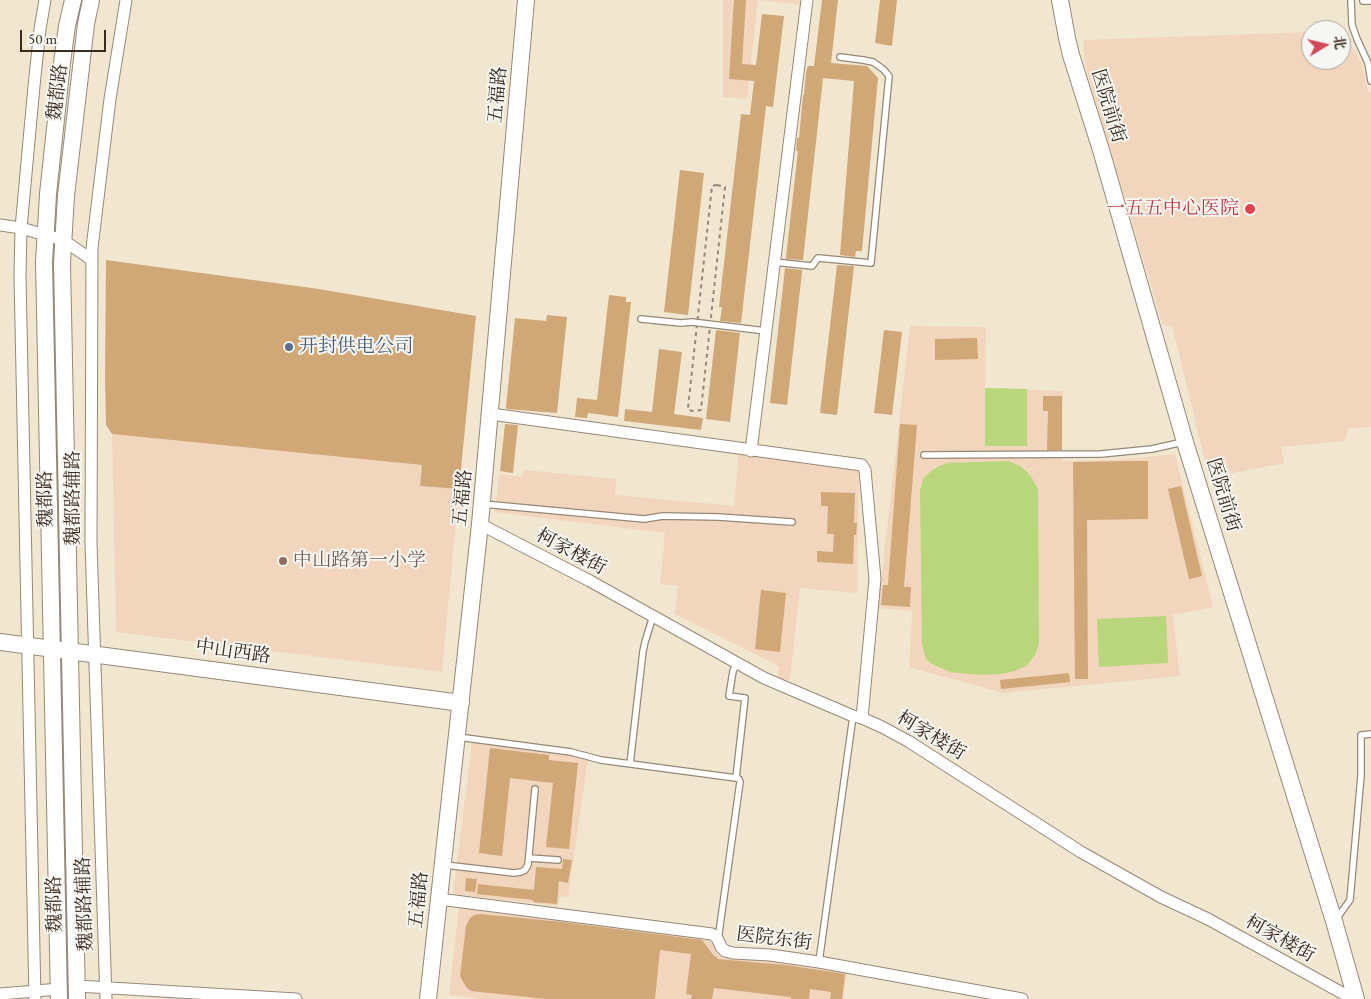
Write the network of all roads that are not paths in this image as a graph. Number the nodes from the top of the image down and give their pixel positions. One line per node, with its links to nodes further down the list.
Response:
1 (45, 0): 16 (street)
2 (73, 0): 17 (street, 魏都路)
3 (91, 0): 18 (street, 魏都路)
4 (126, 0): 19 (street, 魏都路辅路)
5 (526, 0): 23 (street, 五福路)
6 (807, 0): 20 (street)
7 (1060, 0): 24 (street, 医院前街)
8 (1351, 0): 12 (lane)
9 (1363, 0): 10 (lane)
10 (1371, 0)
11 (1371, 51): 12 (lane)
12 (1363, 52): 14 (lane)
13 (840, 57): 20 (lane)
14 (1371, 81)
15 (0, 226): 16 (street)
16 (21, 228): 17 (street); 32 (street)
17 (46, 235): 18 (street); 33 (street, 魏都路)
18 (63, 240): 19 (street); 34 (street, 魏都路)
19 (92, 260): 35 (street, 魏都路辅路)
20 (774, 262): 22 (street)
21 (641, 318): 22 (lane)
22 (766, 330): 25 (street)
23 (491, 414): 25 (street); 27 (street, 五福路)
24 (1185, 442): 26 (lane); 48 (street, 医院前街)
25 (751, 451): 38 (street)
26 (924, 455)
27 (482, 504): 28 (lane); 29 (street, 五福路)
28 (792, 522)
29 (480, 524): 30 (street, 柯家楼街); 37 (street, 五福路)
30 (653, 616): 36 (street, 柯家楼街); 41 (lane)
31 (0, 642): 32 (street, 中山西路)
32 (27, 645): 33 (street, 中山西路); 55 (street)
33 (52, 648): 34 (street, 中山西路); 54 (street, 魏都路)
34 (70, 651): 35 (street, 中山西路); 51 (street, 魏都路)
35 (94, 654): 37 (street, 中山西路); 52 (street, 魏都路辅路)
36 (737, 663): 38 (street, 柯家楼街); 42 (lane)
37 (461, 702): 40 (street, 五福路)
38 (858, 717): 50 (lane); 59 (street, 柯家楼街)
39 (1371, 734): 48 (lane)
40 (458, 737): 41 (lane); 46 (street, 五福路)
41 (630, 764): 42 (lane)
42 (736, 778): 49 (lane)
43 (535, 789): 44 (lane)
44 (529, 858): 45 (lane); 46 (lane)
45 (558, 860)
46 (443, 865): 47 (street, 五福路)
47 (439, 899): 49 (street, 医院东街); 57 (street, 五福路)
48 (1334, 922): 59 (street, 医院前街)
49 (718, 941): 50 (street, 医院东街)
50 (819, 962): 58 (street, 医院东街)
51 (77, 993): 52 (street)
52 (105, 993): 56 (street)
53 (0, 994): 55 (street)
54 (59, 994): 55 (street)
55 (35, 995)
56 (296, 999)
57 (428, 999)
58 (1022, 999)
59 (1355, 999)

